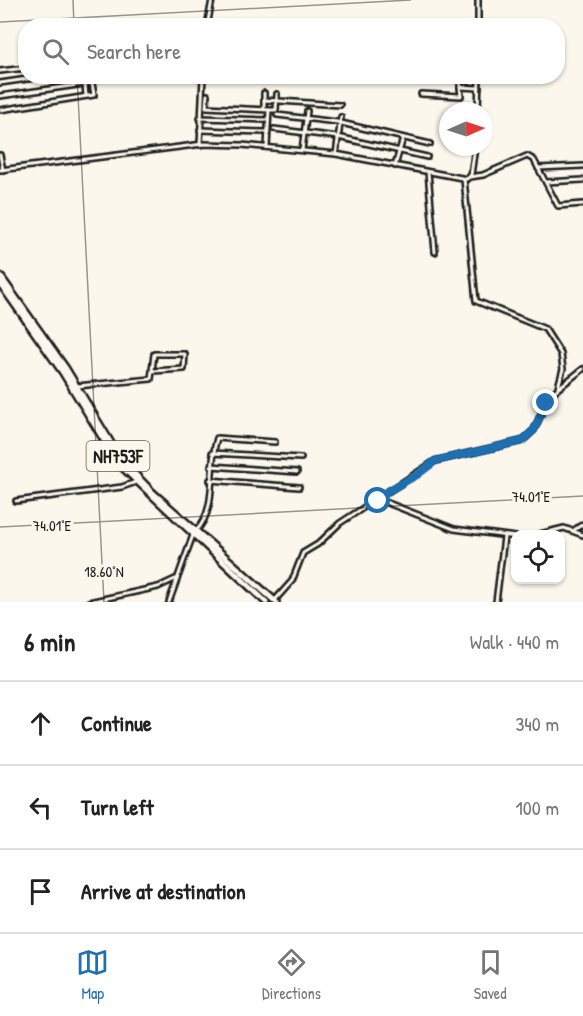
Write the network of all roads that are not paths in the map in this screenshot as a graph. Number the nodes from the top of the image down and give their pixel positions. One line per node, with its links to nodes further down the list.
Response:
1 (212, 0): 3 (street)
2 (478, 0): 4 (street)
3 (209, 18)
4 (478, 18)
5 (18, 69): 6 (street)
6 (0, 71)
7 (18, 80): 8 (street)
8 (0, 83)
9 (84, 84): 19 (street); 20 (street)
10 (92, 84): 20 (street)
11 (202, 84): 31 (street)
12 (460, 84): 14 (street)
13 (479, 84): 15 (street)
14 (460, 87): 15 (street); 18 (street)
15 (479, 88): 24 (street)
16 (264, 93): 22 (street)
17 (277, 94): 23 (street)
18 (421, 94)
19 (0, 96)
20 (86, 96): 26 (street)
21 (207, 96): 27 (street)
22 (264, 100): 23 (street); 27 (street)
23 (276, 101): 25 (street); 27 (street)
24 (478, 102)
25 (340, 105)
26 (0, 110)
27 (266, 110): 33 (street)
28 (307, 111): 32 (street)
29 (277, 115): 32 (street)
30 (341, 117): 34 (street)
31 (200, 118): 33 (street); 36 (street)
32 (306, 118): 34 (street); 38 (street)
33 (268, 120): 37 (street)
34 (340, 123): 39 (street); 40 (street)
35 (274, 129): 38 (street)
36 (200, 130): 37 (street); 42 (street)
37 (267, 132): 43 (street)
38 (304, 132): 39 (street); 44 (street)
39 (339, 137): 45 (street); 46 (street)
40 (403, 138): 41 (street); 45 (street)
41 (430, 144)
42 (200, 145): 43 (street); 53 (street)
43 (267, 147): 44 (street)
44 (302, 150): 46 (street)
45 (400, 151): 49 (street); 50 (street)
46 (336, 154): 50 (street)
47 (0, 155): 53 (street)
48 (474, 156): 55 (street)
49 (427, 157)
50 (395, 166): 54 (street)
51 (583, 166): 52 (street)
52 (538, 168): 55 (street); 58 (street)
53 (1, 170)
54 (428, 172): 56 (street); 60 (street)
55 (470, 177): 56 (street)
56 (464, 179): 66 (street)
57 (583, 180): 58 (street)
58 (545, 183): 59 (street)
59 (583, 204)
60 (435, 252)
61 (0, 276): 65 (highway, NH753F)
62 (0, 283): 73 (highway, NH753F)
63 (583, 369): 66 (street)
64 (153, 371): 64 (street); 65 (street)
65 (75, 386): 80 (highway, NH753F)
66 (558, 387): 75 (street)
67 (274, 442): 68 (street)
68 (212, 453): 69 (street); 70 (street)
69 (301, 458)
70 (211, 466): 71 (street); 72 (street)
71 (297, 472)
72 (210, 480): 74 (street); 80 (street)
73 (136, 482): 76 (street); 80 (highway, NH753F)
74 (299, 487)
75 (375, 498): 82 (street); 88 (street)
76 (16, 501)
77 (583, 524): 79 (street)
78 (553, 530): 79 (street)
79 (574, 530): 81 (street)
80 (194, 533): 84 (street); 87 (highway, NH753F); 88 (highway, NH753F)
81 (583, 535)
82 (504, 537): 83 (street); 89 (street)
83 (511, 537)
84 (175, 579): 85 (street); 86 (street)
85 (89, 602)
86 (169, 602)
87 (266, 602)
88 (275, 602)
89 (496, 602)

